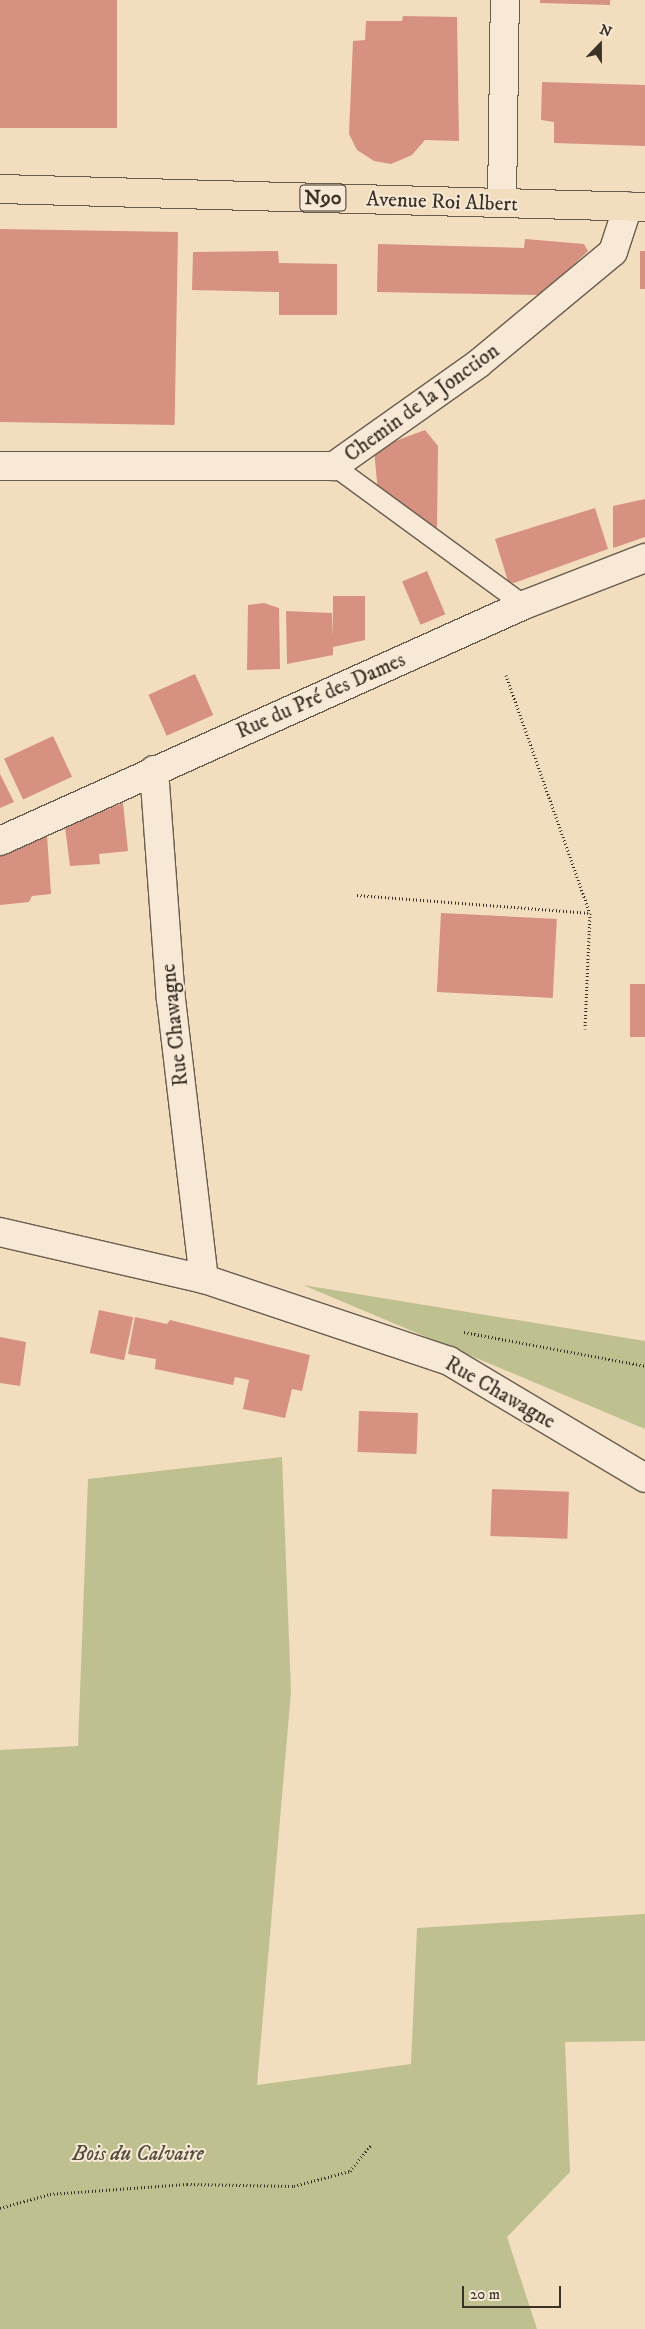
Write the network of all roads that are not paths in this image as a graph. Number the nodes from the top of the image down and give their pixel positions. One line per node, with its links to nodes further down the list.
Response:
1 (505, 0): 3 (street)
2 (0, 189): 3 (main road, Avenue Roi Albert / N90)
3 (502, 204): 4 (main road, Avenue Roi Albert / N90)
4 (636, 207): 6 (street, Chemin de la Jonction)
5 (0, 466): 6 (street, Chemin de la Jonction)
6 (334, 466): 8 (lane)
7 (645, 558): 8 (street, Rue du Pré des Dames)
8 (524, 605): 9 (street, Rue du Pré des Dames)
9 (154, 770): 10 (street, Rue du Pré des Dames); 12 (street, Rue Chawagne)
10 (0, 841)
11 (0, 1232): 12 (street, Rue Chawagne)
12 (204, 1280): 13 (street, Rue Chawagne)
13 (645, 1478)

